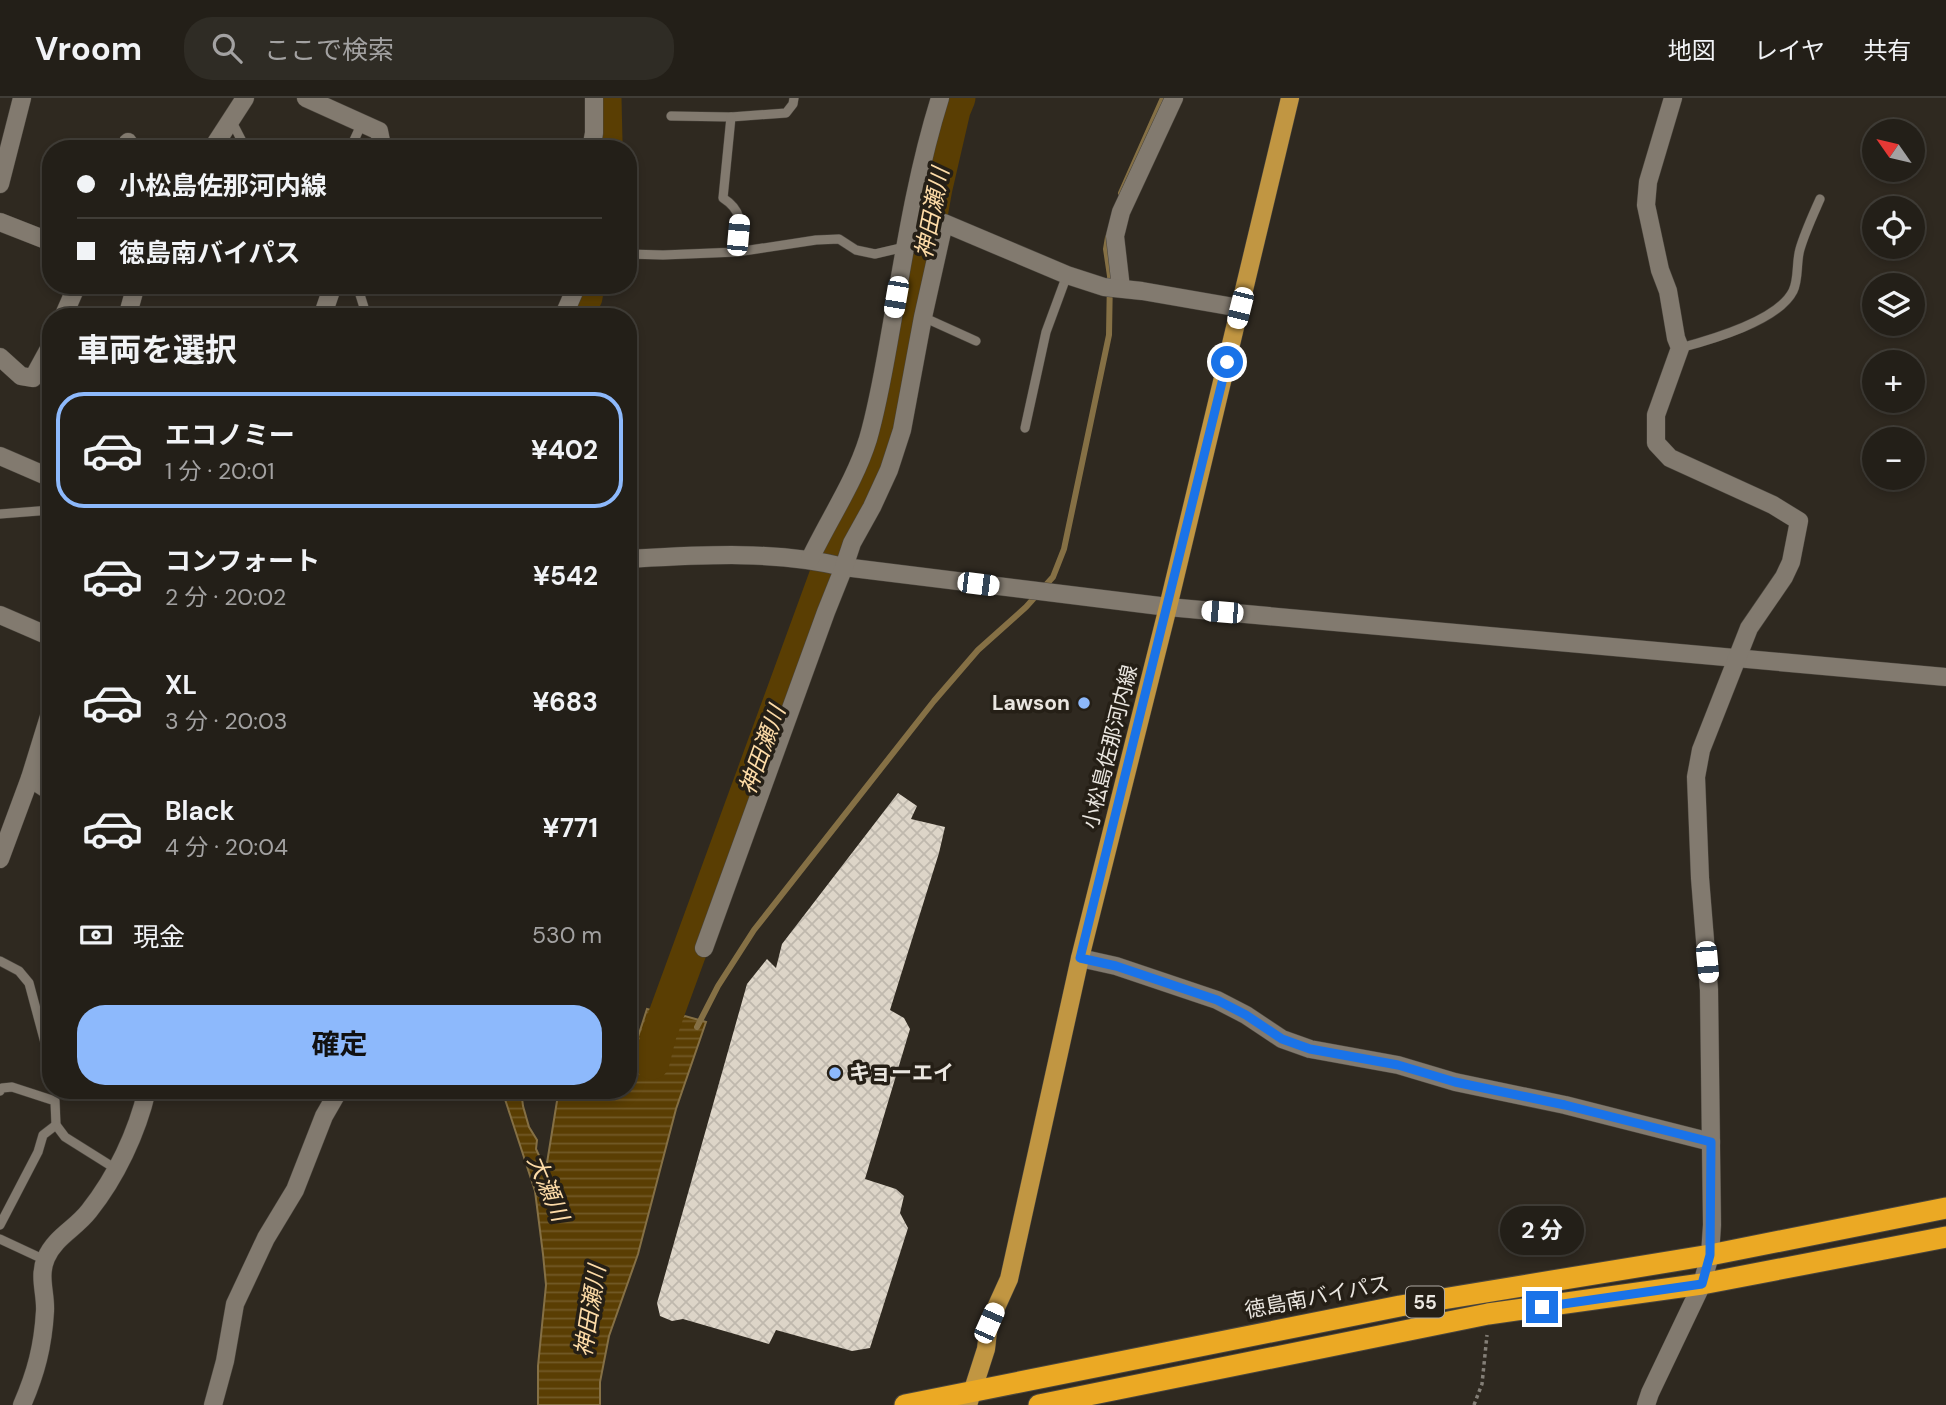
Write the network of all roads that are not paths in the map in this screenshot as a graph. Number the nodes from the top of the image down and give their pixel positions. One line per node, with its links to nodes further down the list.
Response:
1 (22, 98): 19 (street)
2 (245, 98): 12 (street)
3 (306, 98): 13 (street)
4 (594, 98): 18 (street)
5 (794, 98): 11 (lane)
6 (940, 98): 23 (street)
7 (1174, 98): 27 (street)
8 (1290, 98): 28 (main road, 小松島佐那河内線)
9 (1673, 98): 31 (street)
10 (671, 116): 11 (lane)
11 (731, 117): 24 (lane)
12 (231, 120): 14 (street); 15 (lane)
13 (362, 123): 16 (lane); 17 (street)
14 (218, 140)
15 (241, 140)
16 (354, 140)
17 (381, 140)
18 (593, 140)
19 (0, 184)
20 (1820, 199): 31 (lane)
21 (0, 222): 22 (street)
22 (42, 238)
23 (905, 247): 24 (lane); 40 (street)
24 (737, 251): 25 (lane)
25 (637, 254)
26 (1067, 275): 27 (street); 29 (street); 34 (lane)
27 (1113, 288): 28 (street)
28 (1240, 308): 41 (main road, 小松島佐那河内線)
29 (923, 317): 30 (lane); 40 (street)
30 (976, 341)
31 (1680, 348): 44 (street)
32 (0, 358): 33 (street)
33 (42, 362)
34 (1025, 428)
35 (0, 456): 36 (street)
36 (42, 474)
37 (42, 511): 38 (lane)
38 (0, 514)
39 (637, 559): 40 (street)
40 (827, 563): 41 (street); 50 (street)
41 (1168, 607): 44 (street); 51 (main road, 小松島佐那河内線)
42 (0, 615): 43 (street)
43 (42, 633)
44 (1737, 658): 45 (street); 61 (street)
45 (1946, 677)
46 (42, 739): 47 (street)
47 (30, 778): 48 (street); 49 (street)
48 (42, 786)
49 (0, 859)
50 (704, 948)
51 (1080, 958): 61 (street); 70 (main road, 小松島佐那河内線)
52 (0, 961): 53 (lane)
53 (42, 1031)
54 (0, 1091): 55 (lane)
55 (42, 1097)
56 (49, 1099): 59 (lane)
57 (144, 1099): 62 (street)
58 (334, 1099): 72 (street)
59 (55, 1101): 60 (lane)
60 (56, 1125): 62 (lane); 64 (lane)
61 (1711, 1142): 67 (street)
62 (116, 1169): 68 (street)
63 (1946, 1208): 67 (highway, 徳島南バイパス / 55)
64 (0, 1226)
65 (1946, 1237): 69 (highway, 55)
66 (0, 1239): 68 (lane)
67 (1710, 1255): 69 (street); 70 (highway, 徳島南バイパス / 55)
68 (45, 1260): 71 (street)
69 (1702, 1284): 74 (highway, 55); 75 (street)
70 (971, 1397): 73 (highway, 徳島南バイパス / 55)
71 (22, 1405)
72 (213, 1405)
73 (905, 1405)
74 (1039, 1405)
75 (1646, 1405)

